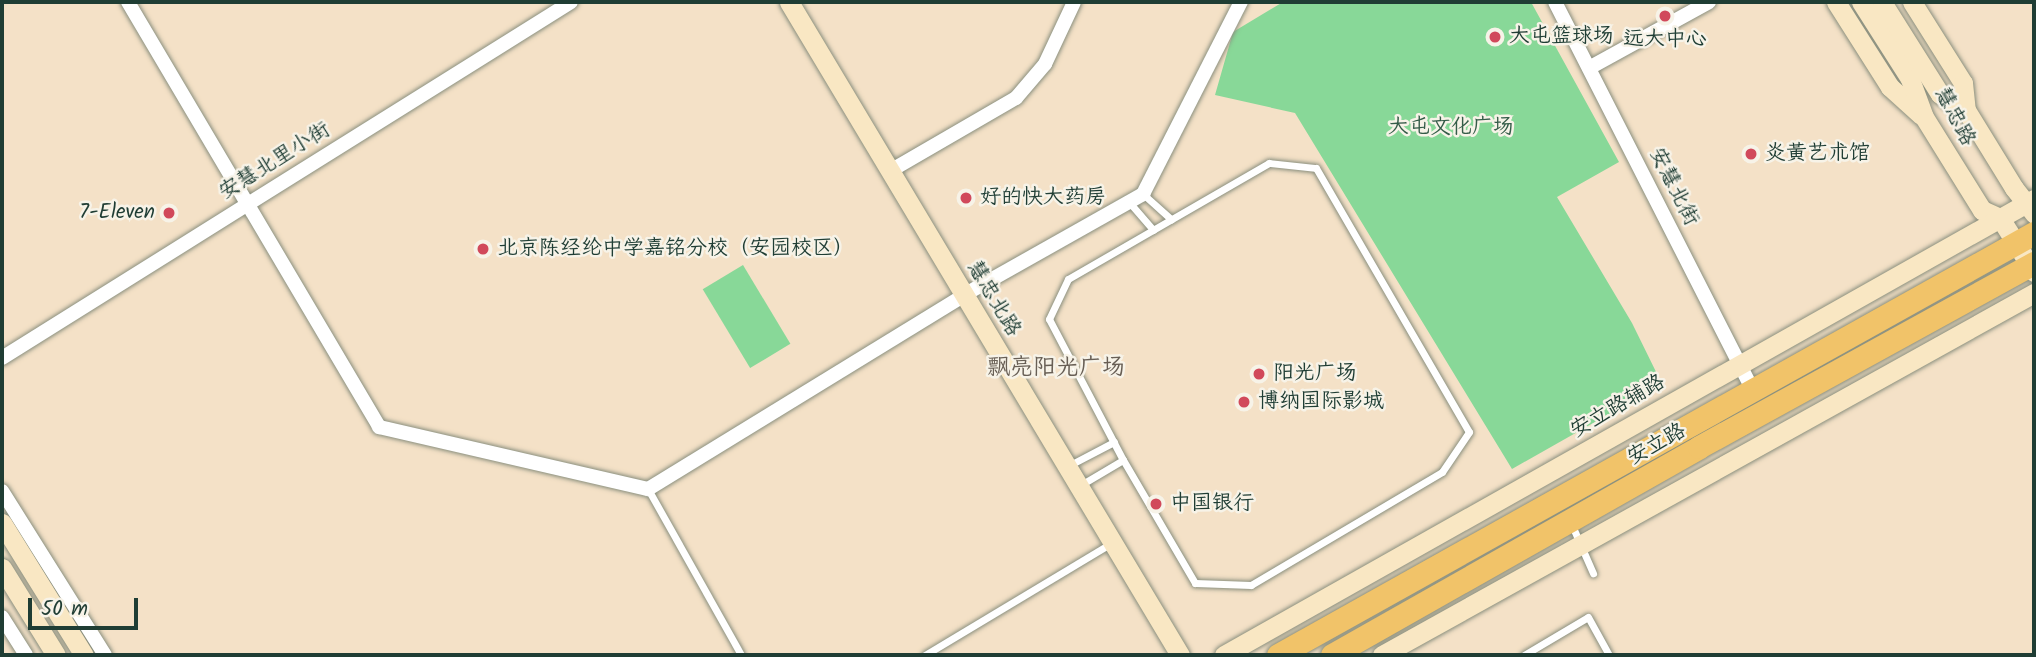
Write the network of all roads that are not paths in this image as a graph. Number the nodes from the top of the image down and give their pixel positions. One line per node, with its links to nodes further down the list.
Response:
1 (128, 2): 18 (street)
2 (571, 2): 18 (street, 安慧北里小街)
3 (789, 2): 15 (street, 慧忠北路)
4 (1074, 2): 15 (street)
5 (1236, 2): 16 (street)
6 (1555, 2): 12 (street, 安慧北街)
7 (1709, 2): 12 (street)
8 (1836, 2): 14 (street)
9 (1861, 2): 14 (street, 慧忠路)
10 (1882, 2): 13 (street, 慧忠路)
11 (1912, 2): 13 (street)
12 (1589, 68): 28 (street, 安慧北街)
13 (1966, 110): 19 (street, 慧忠路)
14 (1924, 117): 20 (street, 慧忠路)
15 (890, 171): 26 (street, 慧忠北路)
16 (1143, 194): 17 (street); 21 (lane)
17 (1129, 202): 22 (lane); 26 (street)
18 (249, 204): 27 (street, 安慧北里小街); 34 (street)
19 (2032, 205): 20 (street, 安立路辅路)
20 (2000, 218): 23 (street, 慧忠路); 28 (street, 安立路辅路)
21 (1171, 219): 22 (lane); 31 (lane)
22 (1153, 230): 30 (lane)
23 (2025, 238): 24 (street, 慧忠路); 29 (main road, 安立路)
24 (2033, 267): 36 (main road, 安立路)
25 (2034, 293): 39 (street)
26 (964, 295): 32 (street, 慧忠北路); 34 (street)
27 (2, 358)
28 (1740, 364): 29 (street, 安慧北街); 50 (street, 安立路辅路)
29 (1754, 392): 51 (main road, 安立路)
30 (1114, 442): 31 (lane); 32 (lane)
31 (1123, 460): 33 (lane)
32 (1067, 467): 33 (street, 慧忠北路)
33 (1079, 486): 38 (street, 慧忠北路)
34 (648, 489): 47 (lane)
35 (2, 491): 46 (street)
36 (1571, 521): 39 (lane); 52 (main road, 安立路)
37 (2, 523): 45 (street)
38 (1112, 543): 48 (lane); 49 (street, 慧忠北路)
39 (1581, 545): 41 (lane); 53 (street)
40 (2, 568): 44 (street)
41 (1593, 573)
42 (2, 617): 43 (street)
43 (26, 655)
44 (56, 655)
45 (84, 655)
46 (105, 655)
47 (741, 655)
48 (925, 655)
49 (1180, 655)
50 (1224, 655)
51 (1278, 655)
52 (1332, 655)
53 (1382, 655)
54 (1524, 655): 55 (lane)
55 (1609, 655)

